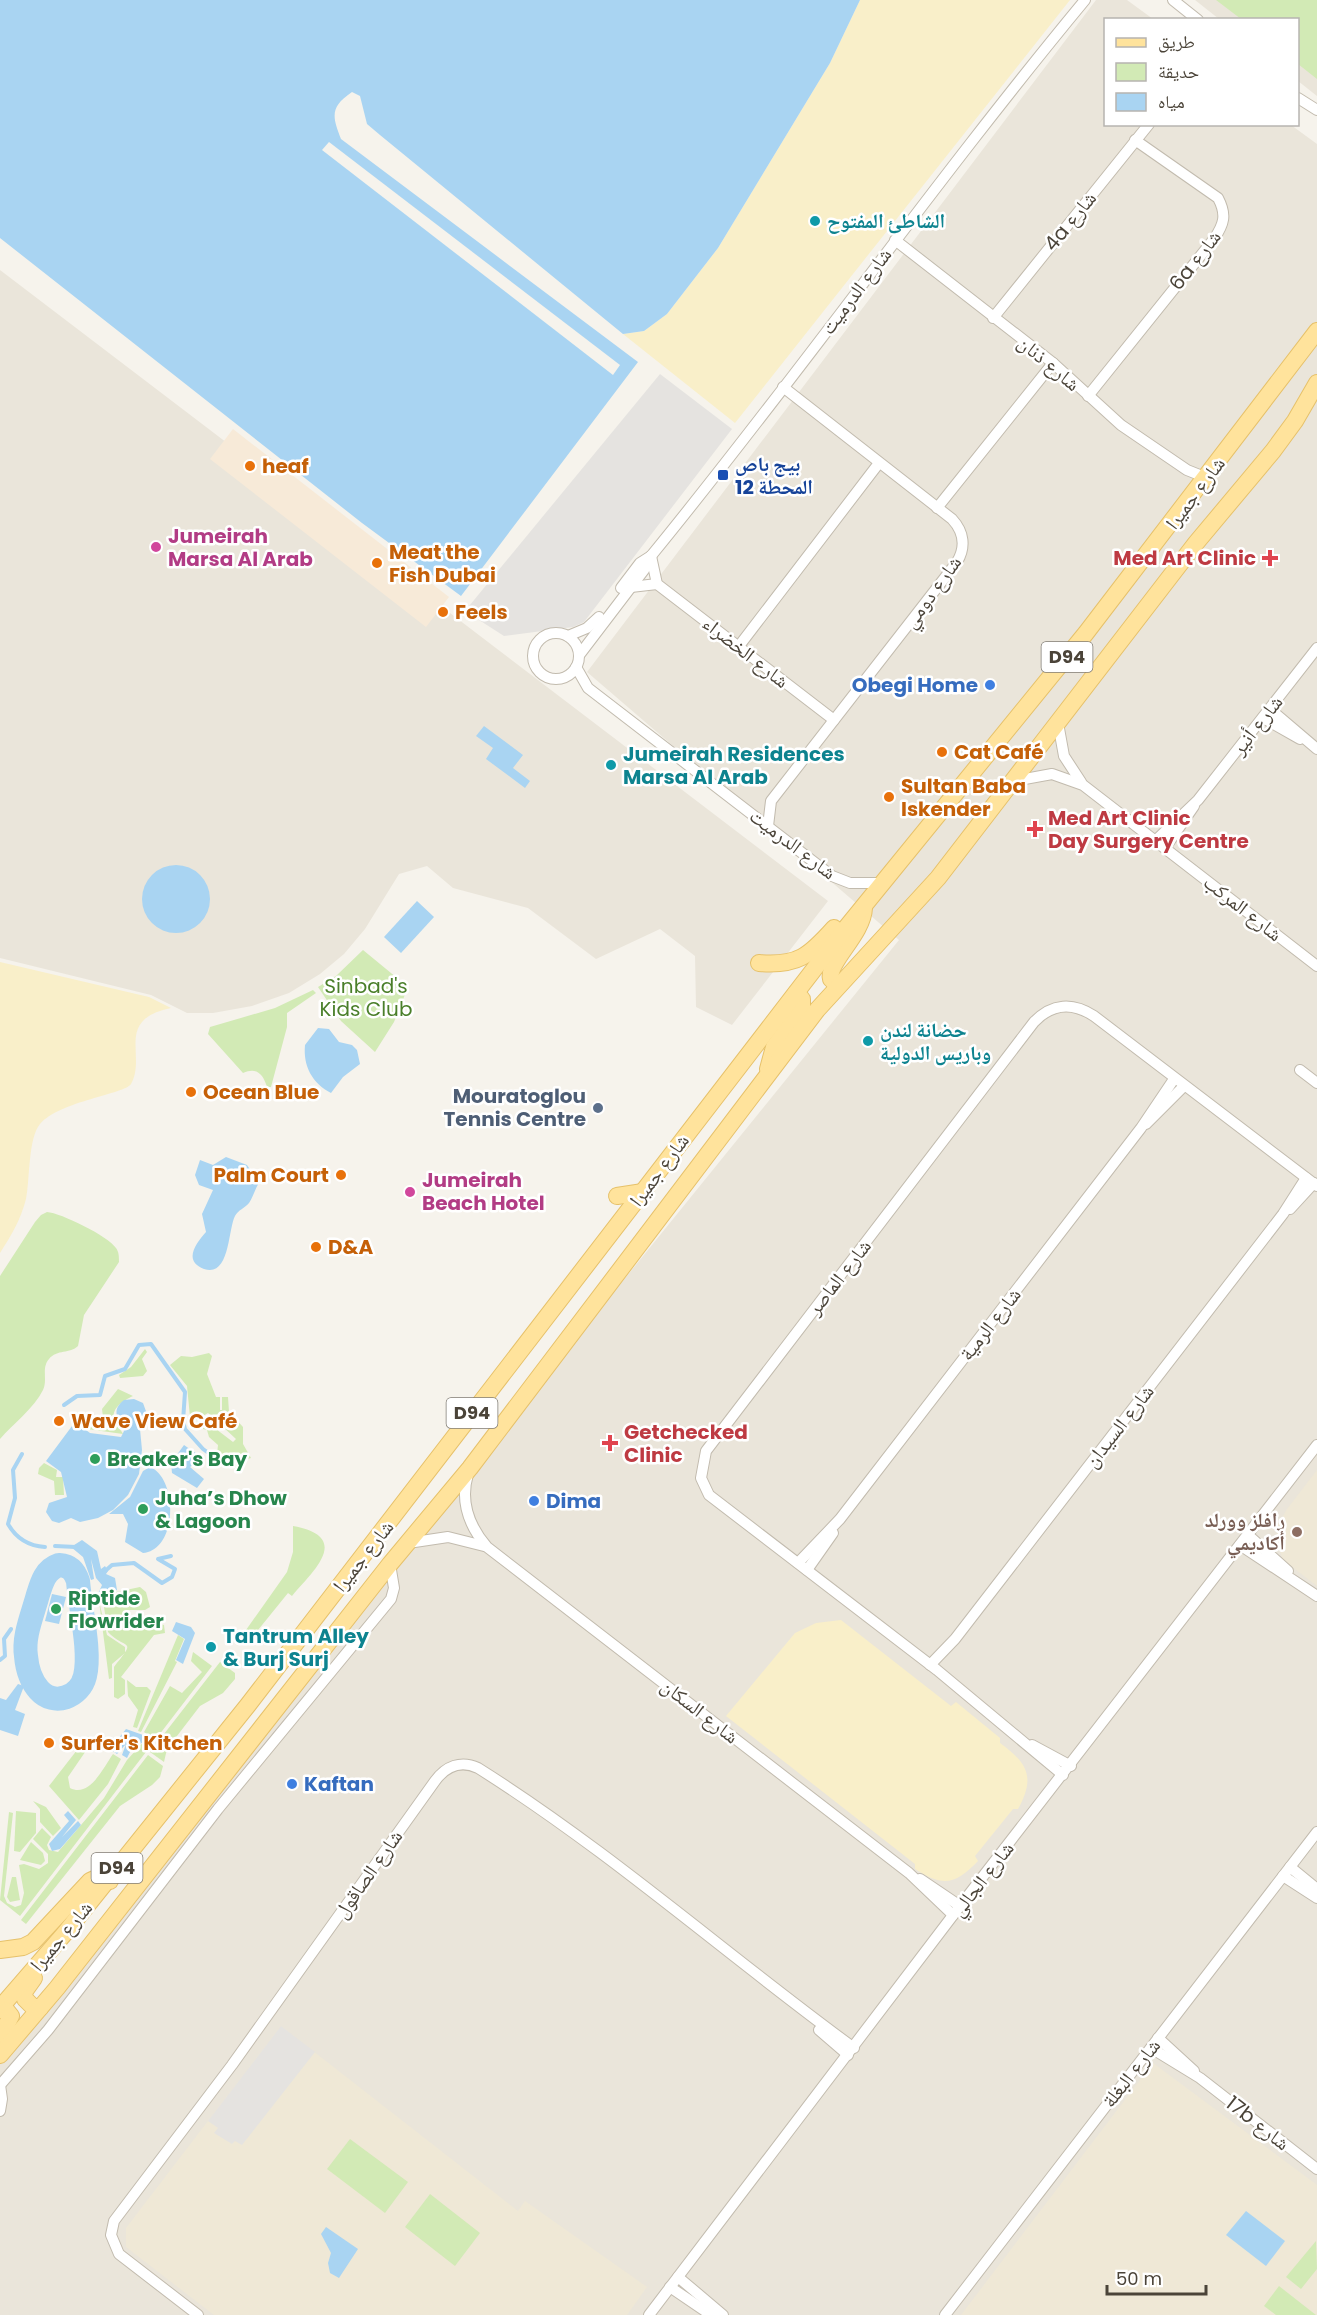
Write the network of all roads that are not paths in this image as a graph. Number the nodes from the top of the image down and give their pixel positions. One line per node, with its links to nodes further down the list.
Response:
1 (1085, 0): 9 (street, شارع الدرميت)
2 (1173, 0): 3 (street)
3 (1196, 18)
4 (1299, 99): 5 (street)
5 (1314, 109): 6 (street)
6 (1317, 119)
7 (1147, 126): 8 (street, 4a شارع)
8 (1135, 140): 10 (street, 4a شارع); 15 (street, 6a شارع)
9 (895, 240): 10 (street, شارع ذنان); 14 (street, شارع الدرميت)
10 (993, 318): 12 (street, شارع ذنان)
11 (1317, 331): 17 (main road, شارع جميرا / D94)
12 (1053, 363): 15 (street, شارع ذنان); 18 (street)
13 (1317, 383): 29 (main road, شارع جميرا / D94)
14 (783, 387): 16 (street, شارع دومي); 19 (street, شارع الدرميت)
15 (1088, 396): 17 (street, شارع ذنان)
16 (879, 463): 18 (street, شارع دومي); 23 (street)
17 (1207, 478): 39 (main road, شارع جميرا / D94)
18 (937, 508): 28 (street, شارع دومي)
19 (651, 556): 20 (street); 21 (street, شارع الدرميت); 22 (street, شارع الدرميت)
20 (657, 584): 21 (street); 23 (street, شارع الخضراء)
21 (631, 587): 25 (street, شارع الدرميت)
22 (568, 636): 25 (street); 26 (street, شارع الدرميت)
23 (739, 646): 28 (street, شارع الخضراء)
24 (1317, 648): 27 (street, شارع أنير)
25 (580, 654): 26 (street, شارع الدرميت)
26 (576, 668): 35 (street, شارع الدرميت)
27 (1267, 713): 30 (street); 34 (street, شارع أنير)
28 (834, 720): 33 (street, شارع دومي)
29 (1058, 723): 31 (main road, شارع جميرا / D94); 32 (street, شارع المركب)
30 (1317, 749)
31 (1014, 781): 32 (street, شارع المركب); 43 (main road, شارع جميرا / D94)
32 (1083, 785): 37 (street, شارع المركب)
33 (771, 801): 35 (street); 36 (street)
34 (1197, 801): 37 (street, شارع أنير); 38 (street, شارع أنير)
35 (746, 809): 36 (street, شارع الدرميت)
36 (768, 826): 39 (street, شارع الدرميت)
37 (1155, 841): 38 (street, شارع المركب)
38 (1166, 848): 42 (street, شارع المركب)
39 (882, 883): 40 (main road, شارع جميرا / D94)
40 (864, 903): 41 (main road); 43 (main road); 44 (main road, شارع جميرا / D94)
41 (759, 963)
42 (1317, 966)
43 (838, 986): 46 (main road, شارع جميرا / D94)
44 (796, 993): 46 (main road); 52 (main road, شارع جميرا / D94)
45 (1300, 1070): 48 (street)
46 (768, 1073): 55 (main road, شارع جميرا / D94)
47 (1174, 1079): 49 (street, شارع الماصر); 50 (street, شارع الرمية); 61 (street, شارع الماصر)
48 (1317, 1083)
49 (1184, 1086): 50 (street, شارع الرمية); 51 (street, شارع الماصر)
50 (1141, 1128): 61 (street, شارع الرمية)
51 (1312, 1182): 64 (street, شارع السيدان)
52 (643, 1192): 53 (main road); 71 (main road, شارع جميرا / D94)
53 (617, 1196)
54 (1317, 1445): 56 (street, شارع الجالي)
55 (470, 1468): 57 (main road, شارع جميرا / D94); 59 (street, شارع السكان)
56 (1248, 1535): 58 (street, شارع الجالي); 62 (street)
57 (407, 1543): 59 (street, شارع السكان); 60 (main road, شارع جميرا / D94)
58 (1240, 1545): 62 (street); 66 (street, شارع الجالي)
59 (487, 1547): 70 (street, شارع السكان)
60 (390, 1564): 77 (main road, شارع جميرا / D94); 85 (street)
61 (803, 1567): 64 (street, شارع الماصر)
62 (1294, 1579): 63 (street)
63 (1317, 1596)
64 (933, 1667): 65 (street, شارع الماصر)
65 (1026, 1743): 66 (street, شارع الماصر); 67 (street, شارع الماصر)
66 (1071, 1766): 67 (street, شارع الجالي)
67 (1063, 1775): 74 (street, شارع الجالي)
68 (1317, 1832): 69 (street, شارع البغلة)
69 (1287, 1871): 72 (street); 73 (street); 80 (street, شارع البغلة)
70 (911, 1875): 74 (street, شارع السكان); 75 (street, شارع السكان)
71 (110, 1877): 76 (main road); 77 (main road); 78 (main road, شارع جميرا / D94)
72 (1317, 1889)
73 (1317, 1898)
74 (960, 1906): 75 (street, شارع الجالي)
75 (953, 1916): 82 (street, شارع الجالي)
76 (0, 1950)
77 (40, 2008): 83 (main road, شارع جميرا / D94)
78 (0, 2009): 79 (main road)
79 (0, 2037)
80 (1158, 2038): 81 (street, شارع البغلة); 84 (street, 17b شارع)
81 (1151, 2048): 84 (street, 17b شارع); 94 (street, شارع البغلة)
82 (851, 2051): 88 (street, شارع الجالي); 90 (street, شارع الصاقول)
83 (0, 2055)
84 (1200, 2078): 87 (street, 17b شارع)
85 (0, 2085): 86 (street)
86 (0, 2111)
87 (1317, 2169)
88 (678, 2277): 89 (street, شارع الجالي); 93 (street)
89 (670, 2287): 91 (street, شارع الجالي); 92 (street)
90 (198, 2315)
91 (649, 2315)
92 (711, 2315)
93 (723, 2315)
94 (945, 2315)

